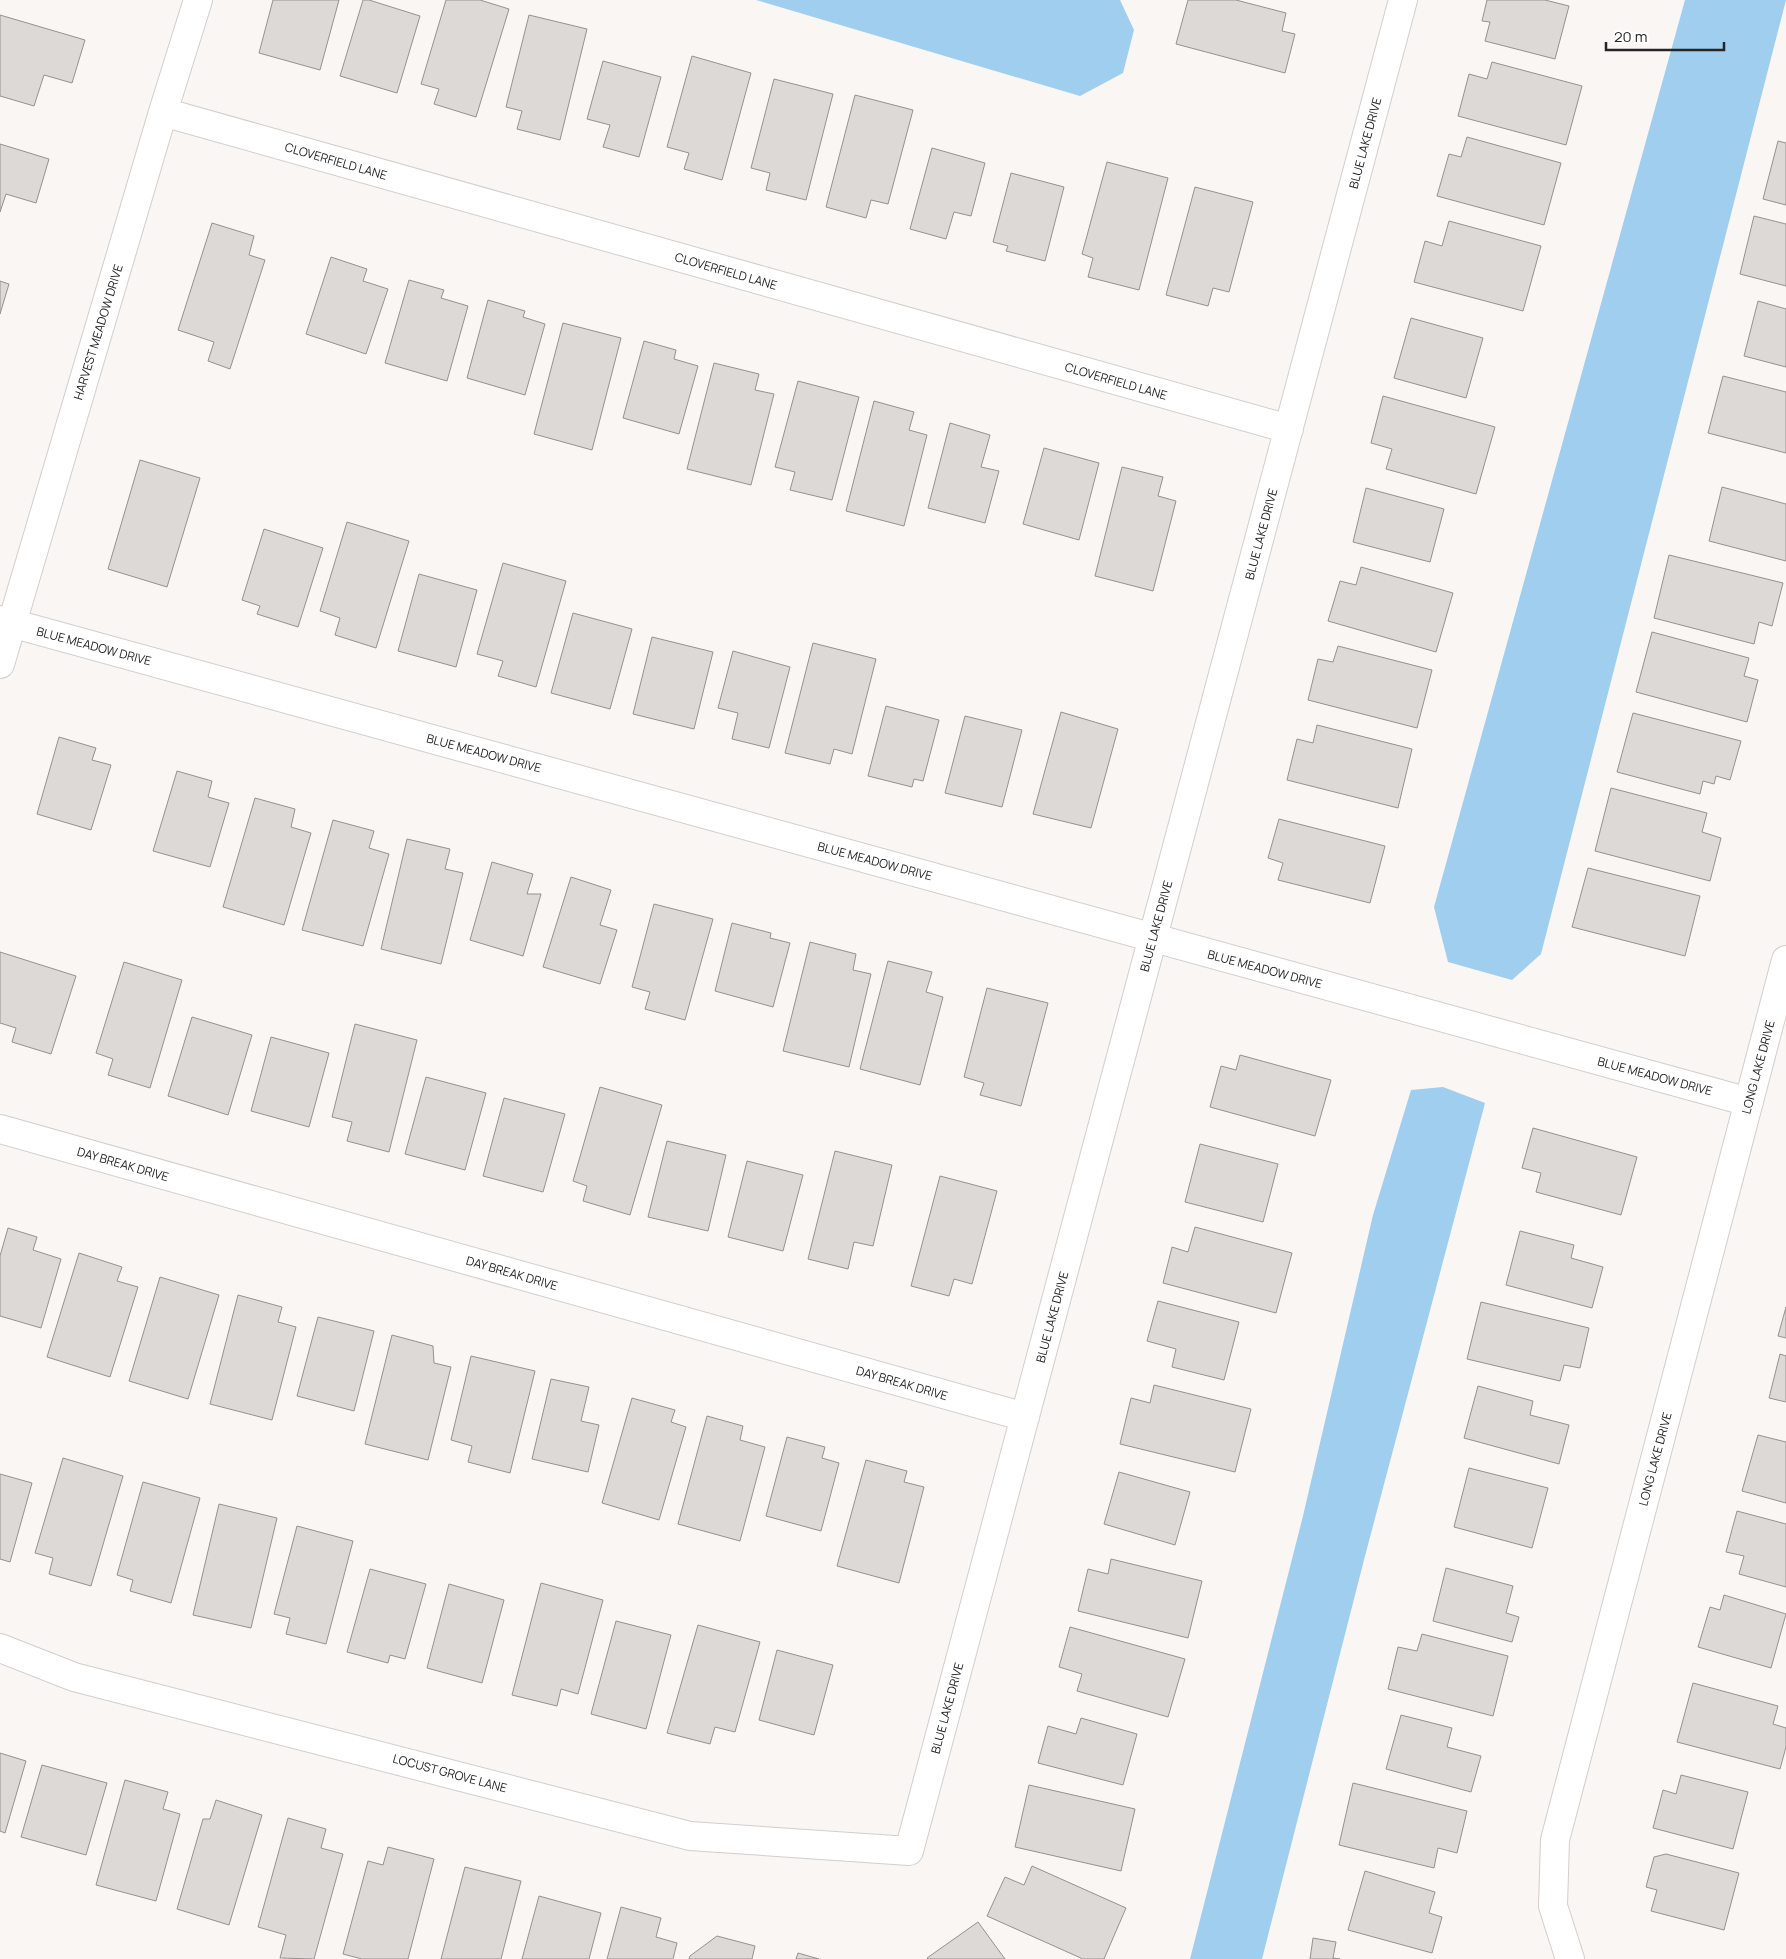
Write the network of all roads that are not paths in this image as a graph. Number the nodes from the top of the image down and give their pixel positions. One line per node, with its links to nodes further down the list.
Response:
1 (198, 0): 3 (street, HARVEST MEADOW DRIVE)
2 (1403, 0): 4 (street, BLUE LAKE DRIVE)
3 (163, 112): 4 (street, CLOVERFIELD LANE); 5 (street, HARVEST MEADOW DRIVE)
4 (1289, 429): 7 (street, BLUE LAKE DRIVE)
5 (6, 622): 6 (street, HARVEST MEADOW DRIVE); 7 (street, BLUE MEADOW DRIVE)
6 (0, 664)
7 (1153, 938): 9 (street, BLUE MEADOW DRIVE); 11 (street, BLUE LAKE DRIVE)
8 (1786, 960): 9 (street, LONG LAKE DRIVE)
9 (1749, 1102): 14 (street, LONG LAKE DRIVE)
10 (0, 1129): 11 (street, DAY BREAK DRIVE)
11 (1025, 1417): 13 (street, BLUE LAKE DRIVE)
12 (0, 1648): 13 (street, LOCUST GROVE LANE)
13 (909, 1852)
14 (1570, 1959)

